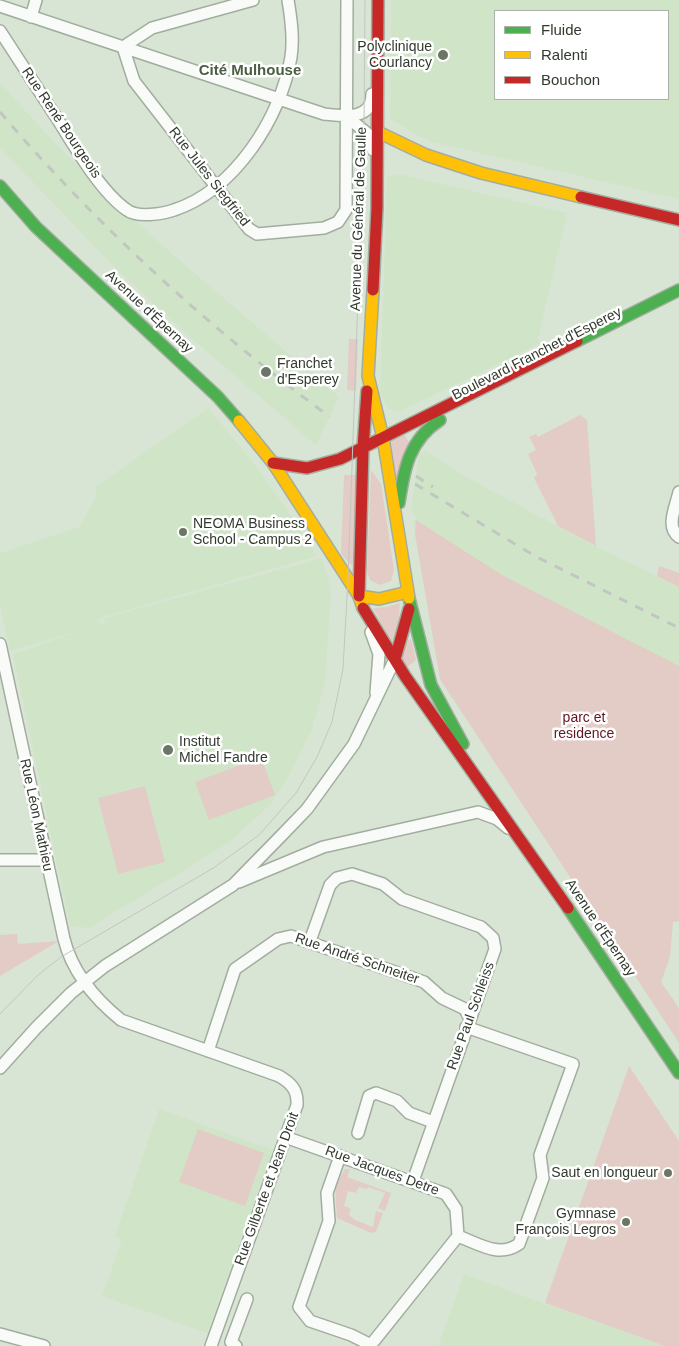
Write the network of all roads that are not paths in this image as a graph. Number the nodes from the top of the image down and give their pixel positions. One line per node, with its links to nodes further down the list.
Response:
1 (36, 0): 7 (street)
2 (252, 0): 10 (street)
3 (288, 0): 11 (street)
4 (346, 0): 12 (street)
5 (378, 0): 8 (main road, Avenue du Général de Gaulle)
6 (0, 6): 7 (street)
7 (31, 17): 10 (street)
8 (378, 28): 12 (street); 13 (main road, Avenue du Général de Gaulle)
9 (0, 31): 15 (street, Rue René Bourgeois)
10 (123, 47): 11 (street); 15 (street, Rue Jules Siegfried)
11 (279, 99): 12 (street); 15 (street)
12 (346, 116): 15 (street, Rue Jules Siegfried); 16 (street)
13 (378, 132): 16 (main road, Avenue du Général de Gaulle); 17 (main road)
14 (0, 186): 23 (main road, Avenue d'Épernay)
15 (216, 187)
16 (377, 208): 20 (main road, Avenue du Général de Gaulle)
17 (679, 220)
18 (679, 290): 21 (main road, Boulevard Franchet d'Esperey)
19 (679, 300): 26 (main road, Boulevard Franchet d'Esperey)
20 (368, 376): 21 (main road, Avenue du Général de Gaulle); 22 (main road)
21 (383, 438): 22 (main road, Boulevard Franchet d'Esperey); 25 (main road, Avenue du Général de Gaulle)
22 (363, 448): 23 (main road, Boulevard Franchet d'Esperey); 25 (main road); 29 (main road)
23 (273, 463): 29 (main road, Avenue d'Épernay)
24 (679, 492): 27 (street)
25 (392, 493): 26 (main road, Avenue du Général de Gaulle)
26 (396, 518): 28 (main road, Avenue du Général de Gaulle)
27 (679, 537)
28 (408, 592): 29 (main road); 30 (main road, Avenue du Général de Gaulle)
29 (359, 596): 31 (main road)
30 (410, 607): 33 (main road); 35 (main road, Avenue du Général de Gaulle)
31 (365, 614): 33 (main road); 34 (street)
32 (0, 644): 38 (street, Rue Léon Mathieu)
33 (395, 659): 34 (street); 35 (main road)
34 (375, 702): 39 (street)
35 (494, 800): 36 (main road, Avenue d'Épernay)
36 (523, 840): 39 (street); 45 (main road, Avenue d'Épernay)
37 (0, 860): 38 (street)
38 (46, 860): 41 (street, Rue Léon Mathieu)
39 (233, 885): 41 (street)
40 (310, 941): 42 (street, Rue André Schneiter); 42 (street, Rue Paul Schleiss); 43 (street, Rue André Schneiter)
41 (85, 982): 43 (street, Rue Gilberte et Jean Droit); 44 (street)
42 (468, 1023): 46 (street, Rue Paul Schleiss); 51 (street)
43 (208, 1051): 48 (street, Rue Gilberte et Jean Droit)
44 (0, 1068)
45 (679, 1071)
46 (433, 1122): 47 (street); 50 (street, Rue Paul Schleiss)
47 (358, 1132)
48 (285, 1137): 49 (street, Rue Jacques Detre); 56 (street, Rue Gilberte et Jean Droit)
49 (340, 1156): 50 (street, Rue Jacques Detre); 54 (street)
50 (413, 1181): 51 (street, Rue Jacques Detre)
51 (458, 1236): 54 (street)
52 (247, 1299): 57 (street)
53 (0, 1334): 55 (street)
54 (370, 1345)
55 (44, 1346)
56 (211, 1346)
57 (236, 1346)

